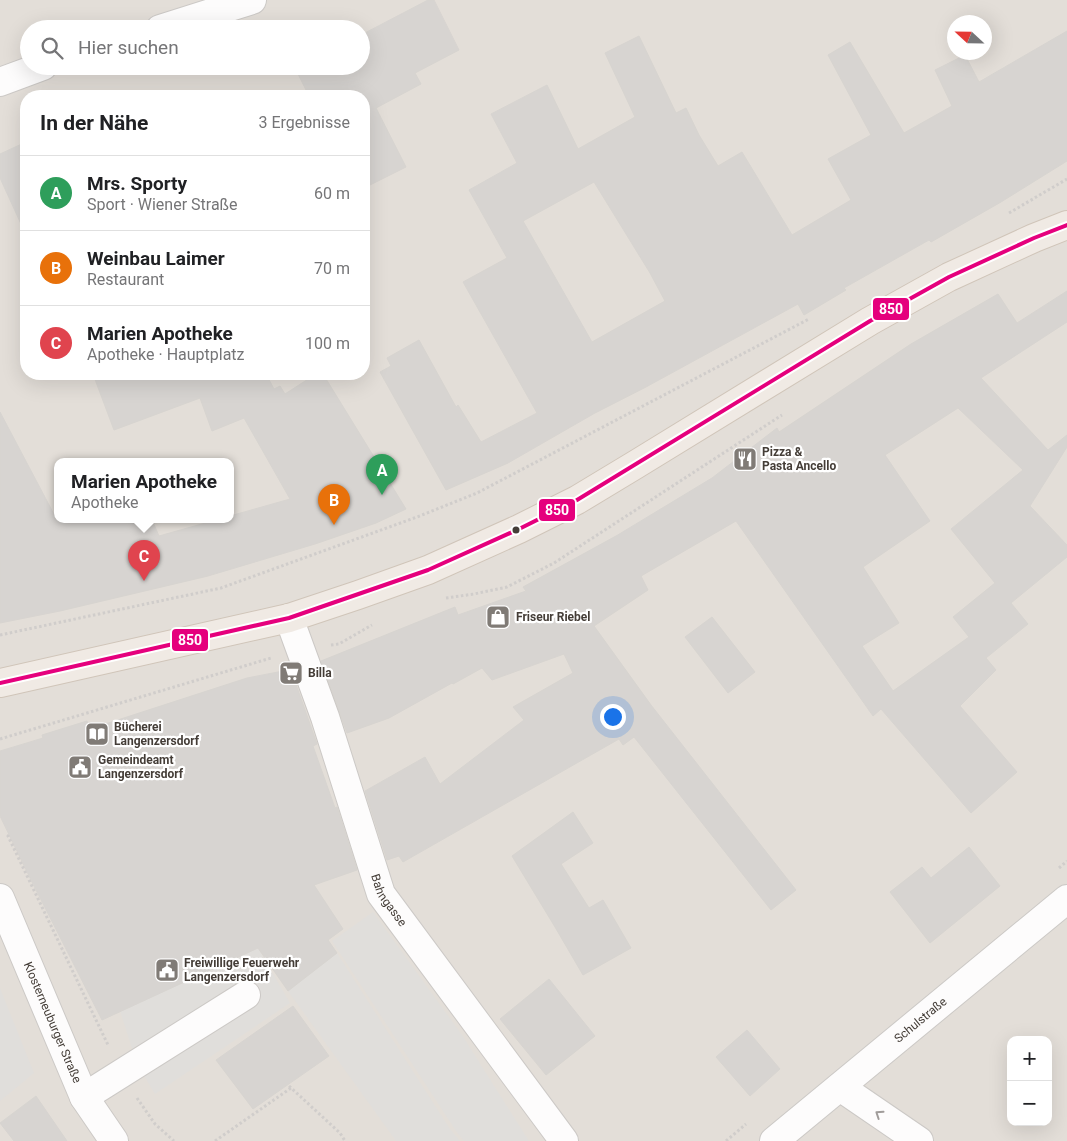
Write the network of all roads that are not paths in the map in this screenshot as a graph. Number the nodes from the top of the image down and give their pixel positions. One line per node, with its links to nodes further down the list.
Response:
1 (252, 0): 2 (street)
2 (189, 20)
3 (20, 75): 4 (street)
4 (0, 82)
5 (1067, 225): 6 (main road)
6 (289, 618): 7 (main road); 14 (street, Bahngasse)
7 (0, 683)
8 (0, 898): 12 (street, Klosterneuburger Straße)
9 (1067, 899): 11 (street, Schulstraße)
10 (246, 995): 12 (street)
11 (840, 1087): 15 (street, Schulstraße); 16 (street, one-way to 11)
12 (84, 1097): 13 (street, Klosterneuburger Straße)
13 (114, 1141)
14 (564, 1141)
15 (774, 1141)
16 (919, 1141)

